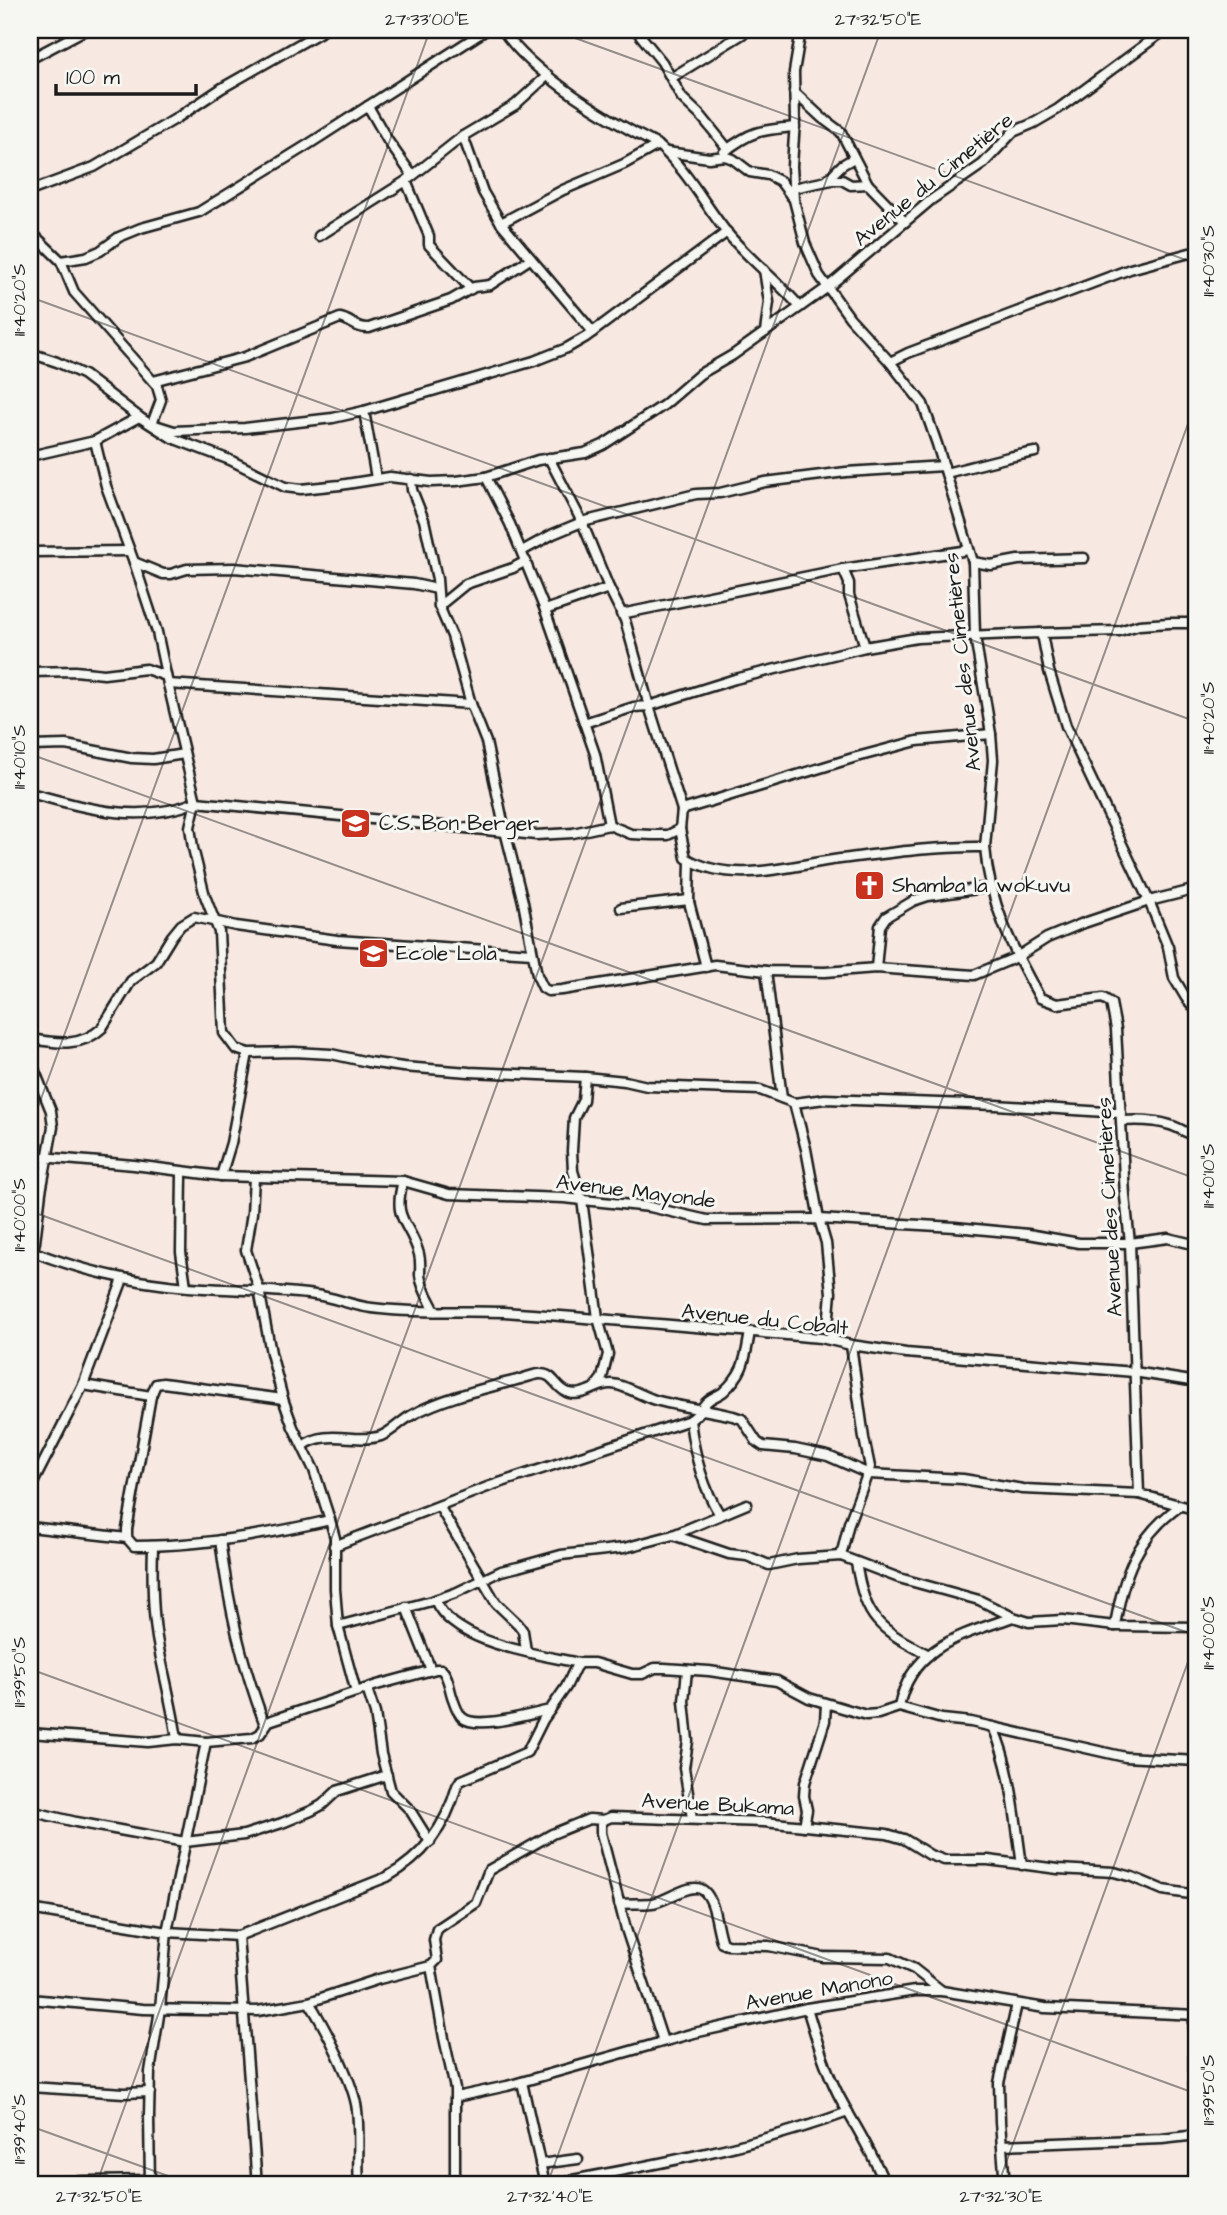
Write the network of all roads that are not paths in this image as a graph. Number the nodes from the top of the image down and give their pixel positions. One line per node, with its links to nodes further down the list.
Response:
1 (85, 30): 9 (street)
2 (324, 30): 25 (street)
3 (486, 30): 13 (street)
4 (503, 30): 10 (street)
5 (636, 30): 11 (street)
6 (749, 30): 11 (street)
7 (801, 30): 12 (street, Avenue des Cimetières)
8 (1165, 30): 27 (street, Avenue du Cimetière)
9 (30, 59)
10 (548, 75): 15 (street); 16 (street)
11 (671, 78): 17 (street)
12 (794, 92): 14 (street, Avenue des Cimetières); 20 (street)
13 (368, 106): 21 (street); 34 (street)
14 (794, 127): 17 (street); 24 (street, Avenue des Cimetières)
15 (463, 136): 21 (street); 28 (street)
16 (658, 145): 18 (street); 28 (street)
17 (728, 149): 19 (street)
18 (666, 151): 19 (street); 30 (street)
19 (719, 155): 26 (street)
20 (855, 158): 22 (street); 23 (street)
21 (409, 178): 31 (street); 37 (street)
22 (827, 181): 23 (street); 24 (street)
23 (868, 184): 27 (street)
24 (793, 188): 26 (street, Avenue des Cimetières)
25 (30, 191)
26 (794, 200): 36 (street, Avenue des Cimetières)
27 (905, 222): 36 (street, Avenue du Cimetière)
28 (501, 223): 33 (street)
29 (30, 231): 34 (street)
30 (727, 232): 35 (street); 39 (street)
31 (320, 236)
32 (1197, 251): 42 (street)
33 (530, 259): 37 (street); 39 (street)
34 (61, 261): 44 (street)
35 (763, 268): 38 (street); 40 (street)
36 (828, 287): 38 (street, Avenue du Cimetière); 42 (street, Avenue des Cimetières)
37 (471, 289): 43 (street)
38 (800, 307): 40 (street, Avenue du Cimetière)
39 (593, 332): 46 (street)
40 (765, 332): 52 (street, Avenue du Cimetière)
41 (30, 353): 47 (street, Avenue du Cimetière)
42 (890, 362): 53 (street, Avenue des Cimetières)
43 (170, 377): 44 (street); 45 (street)
44 (153, 382): 45 (street)
45 (161, 395): 48 (street)
46 (364, 411): 48 (street); 55 (street)
47 (139, 417): 48 (street, Avenue du Cimetière); 49 (street)
48 (152, 424): 55 (street, Avenue du Cimetière)
49 (95, 441): 51 (street); 59 (street)
50 (1035, 452): 53 (street)
51 (30, 456)
52 (549, 457): 54 (street, Avenue du Cimetière); 57 (street)
53 (945, 470): 57 (street); 58 (street, Avenue des Cimetières)
54 (486, 477): 56 (street, Avenue du Cimetière); 60 (street)
55 (376, 478): 56 (street, Avenue du Cimetière)
56 (411, 479): 68 (street)
57 (582, 522): 60 (street); 67 (street)
58 (969, 550): 65 (street, Avenue des Cimetières); 66 (street)
59 (130, 551): 61 (street); 64 (street)
60 (522, 551): 63 (street)
61 (30, 552)
62 (1084, 558): 65 (street)
63 (526, 561): 69 (street); 70 (street)
64 (134, 562): 68 (street); 77 (street)
65 (973, 562): 74 (street, Avenue des Cimetières)
66 (843, 569): 71 (street); 75 (street)
67 (609, 588): 70 (street); 71 (street)
68 (438, 589): 69 (street)
69 (439, 606): 78 (street)
70 (545, 610): 80 (street)
71 (621, 614): 79 (street)
72 (1197, 623): 73 (street)
73 (1040, 633): 74 (street); 95 (street)
74 (975, 636): 75 (street); 81 (street, Avenue des Cimetières)
75 (865, 647): 79 (street)
76 (30, 672): 77 (street)
77 (167, 680): 78 (street); 83 (street)
78 (471, 704): 89 (street)
79 (649, 706): 80 (street); 86 (street)
80 (584, 723): 87 (street)
81 (991, 734): 86 (street); 90 (street, Avenue des Cimetières)
82 (30, 746): 83 (street)
83 (184, 754): 85 (street)
84 (30, 793): 85 (street)
85 (196, 802): 89 (street); 97 (street)
86 (682, 810): 88 (street)
87 (609, 825): 88 (street); 89 (street)
88 (680, 829): 91 (street)
89 (505, 831): 98 (street)
90 (985, 847): 91 (street); 93 (street, Avenue des Cimetières)
91 (690, 861): 94 (street)
92 (1197, 886): 95 (street)
93 (991, 887): 99 (street, Avenue des Cimetières); 101 (street)
94 (689, 900): 96 (street); 100 (street)
95 (1149, 901): 99 (street); 103 (street)
96 (621, 908)
97 (213, 920): 98 (street); 104 (street); 105 (street)
98 (532, 953): 100 (street)
99 (1017, 957): 101 (street); 110 (street, Avenue des Cimetières)
100 (706, 967): 102 (street)
101 (876, 968): 102 (street)
102 (766, 971): 108 (street)
103 (1197, 1012)
104 (30, 1039)
105 (248, 1053): 107 (street); 115 (street)
106 (30, 1059): 113 (street)
107 (585, 1077): 108 (street); 118 (street)
108 (782, 1098): 109 (street)
109 (794, 1103): 110 (street); 119 (street)
110 (1122, 1117): 111 (street); 120 (street, Avenue des Cimetières)
111 (1197, 1136)
112 (30, 1156): 113 (street, Avenue Mayonde)
113 (48, 1157): 114 (street, Avenue Mayonde); 122 (street)
114 (182, 1172): 115 (street, Avenue Mayonde); 124 (street)
115 (221, 1176): 116 (street, Avenue Mayonde)
116 (254, 1178): 117 (street, Avenue Mayonde); 125 (street)
117 (402, 1181): 118 (street, Avenue Mayonde); 126 (street)
118 (582, 1200): 119 (street, Avenue Mayonde); 127 (street)
119 (819, 1219): 120 (street, Avenue Mayonde); 129 (street)
120 (1130, 1242): 121 (street, Avenue Mayonde); 131 (street, Avenue des Cimetières)
121 (1197, 1245)
122 (32, 1256): 123 (street, Avenue du Cobalt)
123 (123, 1279): 124 (street, Avenue du Cobalt); 133 (street)
124 (186, 1286): 125 (street, Avenue du Cobalt)
125 (259, 1289): 126 (street, Avenue du Cobalt); 136 (street)
126 (435, 1311): 127 (street, Avenue du Cobalt)
127 (598, 1318): 128 (street, Avenue du Cobalt); 134 (street)
128 (750, 1332): 129 (street, Avenue du Cobalt); 137 (street)
129 (834, 1340): 130 (street, Avenue du Cobalt)
130 (851, 1345): 131 (street, Avenue du Cobalt); 140 (street)
131 (1134, 1372): 132 (street, Avenue du Cobalt); 142 (street, Avenue des Cimetières)
132 (1197, 1382)
133 (83, 1385): 135 (street); 141 (street)
134 (593, 1390): 137 (street); 139 (street)
135 (151, 1396): 136 (street); 151 (street)
136 (283, 1399): 139 (street)
137 (702, 1408): 138 (street); 140 (street)
138 (690, 1419): 144 (street); 147 (street)
139 (303, 1446): 148 (street)
140 (869, 1474): 142 (street); 155 (street)
141 (30, 1489)
142 (1139, 1494): 145 (street)
143 (747, 1504): 147 (street)
144 (439, 1506): 154 (street); 157 (street)
145 (1180, 1506): 146 (street); 162 (street)
146 (1197, 1510)
147 (720, 1516): 150 (street)
148 (330, 1520): 152 (street); 154 (street)
149 (30, 1527): 151 (street)
150 (673, 1535): 155 (street); 157 (street)
151 (127, 1538): 153 (street)
152 (220, 1540): 153 (street); 174 (street)
153 (153, 1546): 177 (street)
154 (334, 1546): 161 (street)
155 (841, 1556): 156 (street)
156 (856, 1563): 160 (street); 165 (street)
157 (482, 1580): 158 (street); 164 (street)
158 (435, 1600): 159 (street); 164 (street)
159 (406, 1607): 161 (street); 167 (street)
160 (1013, 1617): 162 (street); 165 (street)
161 (338, 1626): 170 (street)
162 (1115, 1626): 163 (street)
163 (1197, 1627)
164 (526, 1651): 166 (street)
165 (929, 1655): 172 (street)
166 (579, 1663): 168 (street); 173 (street)
167 (431, 1670): 169 (street); 173 (street)
168 (687, 1670): 171 (street); 182 (street)
169 (367, 1689): 170 (street); 180 (street)
170 (356, 1692): 174 (street)
171 (826, 1704): 172 (street); 184 (street)
172 (899, 1707): 175 (street)
173 (550, 1710): 186 (street)
174 (265, 1725): 178 (street)
175 (993, 1727): 179 (street); 187 (street)
176 (30, 1733): 177 (street)
177 (177, 1739): 178 (street)
178 (206, 1742): 185 (street)
179 (1197, 1761)
180 (387, 1775): 185 (street); 186 (street)
181 (30, 1811): 185 (street)
182 (692, 1818): 183 (street, Avenue Bukama); 184 (street, Avenue Bukama)
183 (604, 1820): 189 (street); 193 (street, Avenue Bukama)
184 (804, 1826): 187 (street, Avenue Bukama)
185 (185, 1842): 191 (street)
186 (430, 1842): 192 (street)
187 (1022, 1865): 188 (street, Avenue Bukama)
188 (1197, 1895)
189 (619, 1904): 194 (street); 202 (street)
190 (30, 1909): 191 (street)
191 (167, 1933): 192 (street); 199 (street)
192 (238, 1936): 200 (street)
193 (431, 1966): 196 (street); 206 (street, Avenue Bukama)
194 (943, 1992): 197 (street, Avenue Manono); 198 (street, Avenue Manono)
195 (30, 1999): 199 (street)
196 (309, 2002): 200 (street); 216 (street)
197 (1017, 2004): 201 (street, Avenue Manono); 210 (street)
198 (807, 2008): 202 (street, Avenue Manono); 207 (street)
199 (160, 2009): 200 (street); 205 (street)
200 (244, 2012): 215 (street)
201 (1196, 2015): 208 (street)
202 (663, 2041): 203 (street, Avenue Manono)
203 (522, 2081): 206 (street, Avenue Manono); 212 (street)
204 (30, 2087): 205 (street)
205 (150, 2092): 214 (street)
206 (456, 2097): 217 (street, Avenue Bukama)
207 (848, 2112): 218 (street); 219 (street)
208 (1197, 2118)
209 (1197, 2135): 210 (street)
210 (1002, 2145): 220 (street)
211 (578, 2159): 212 (street)
212 (540, 2164): 218 (street)
213 (30, 2182): 214 (street)
214 (150, 2183)
215 (257, 2185)
216 (359, 2185)
217 (455, 2185)
218 (545, 2185)
219 (885, 2185)
220 (1005, 2185)

